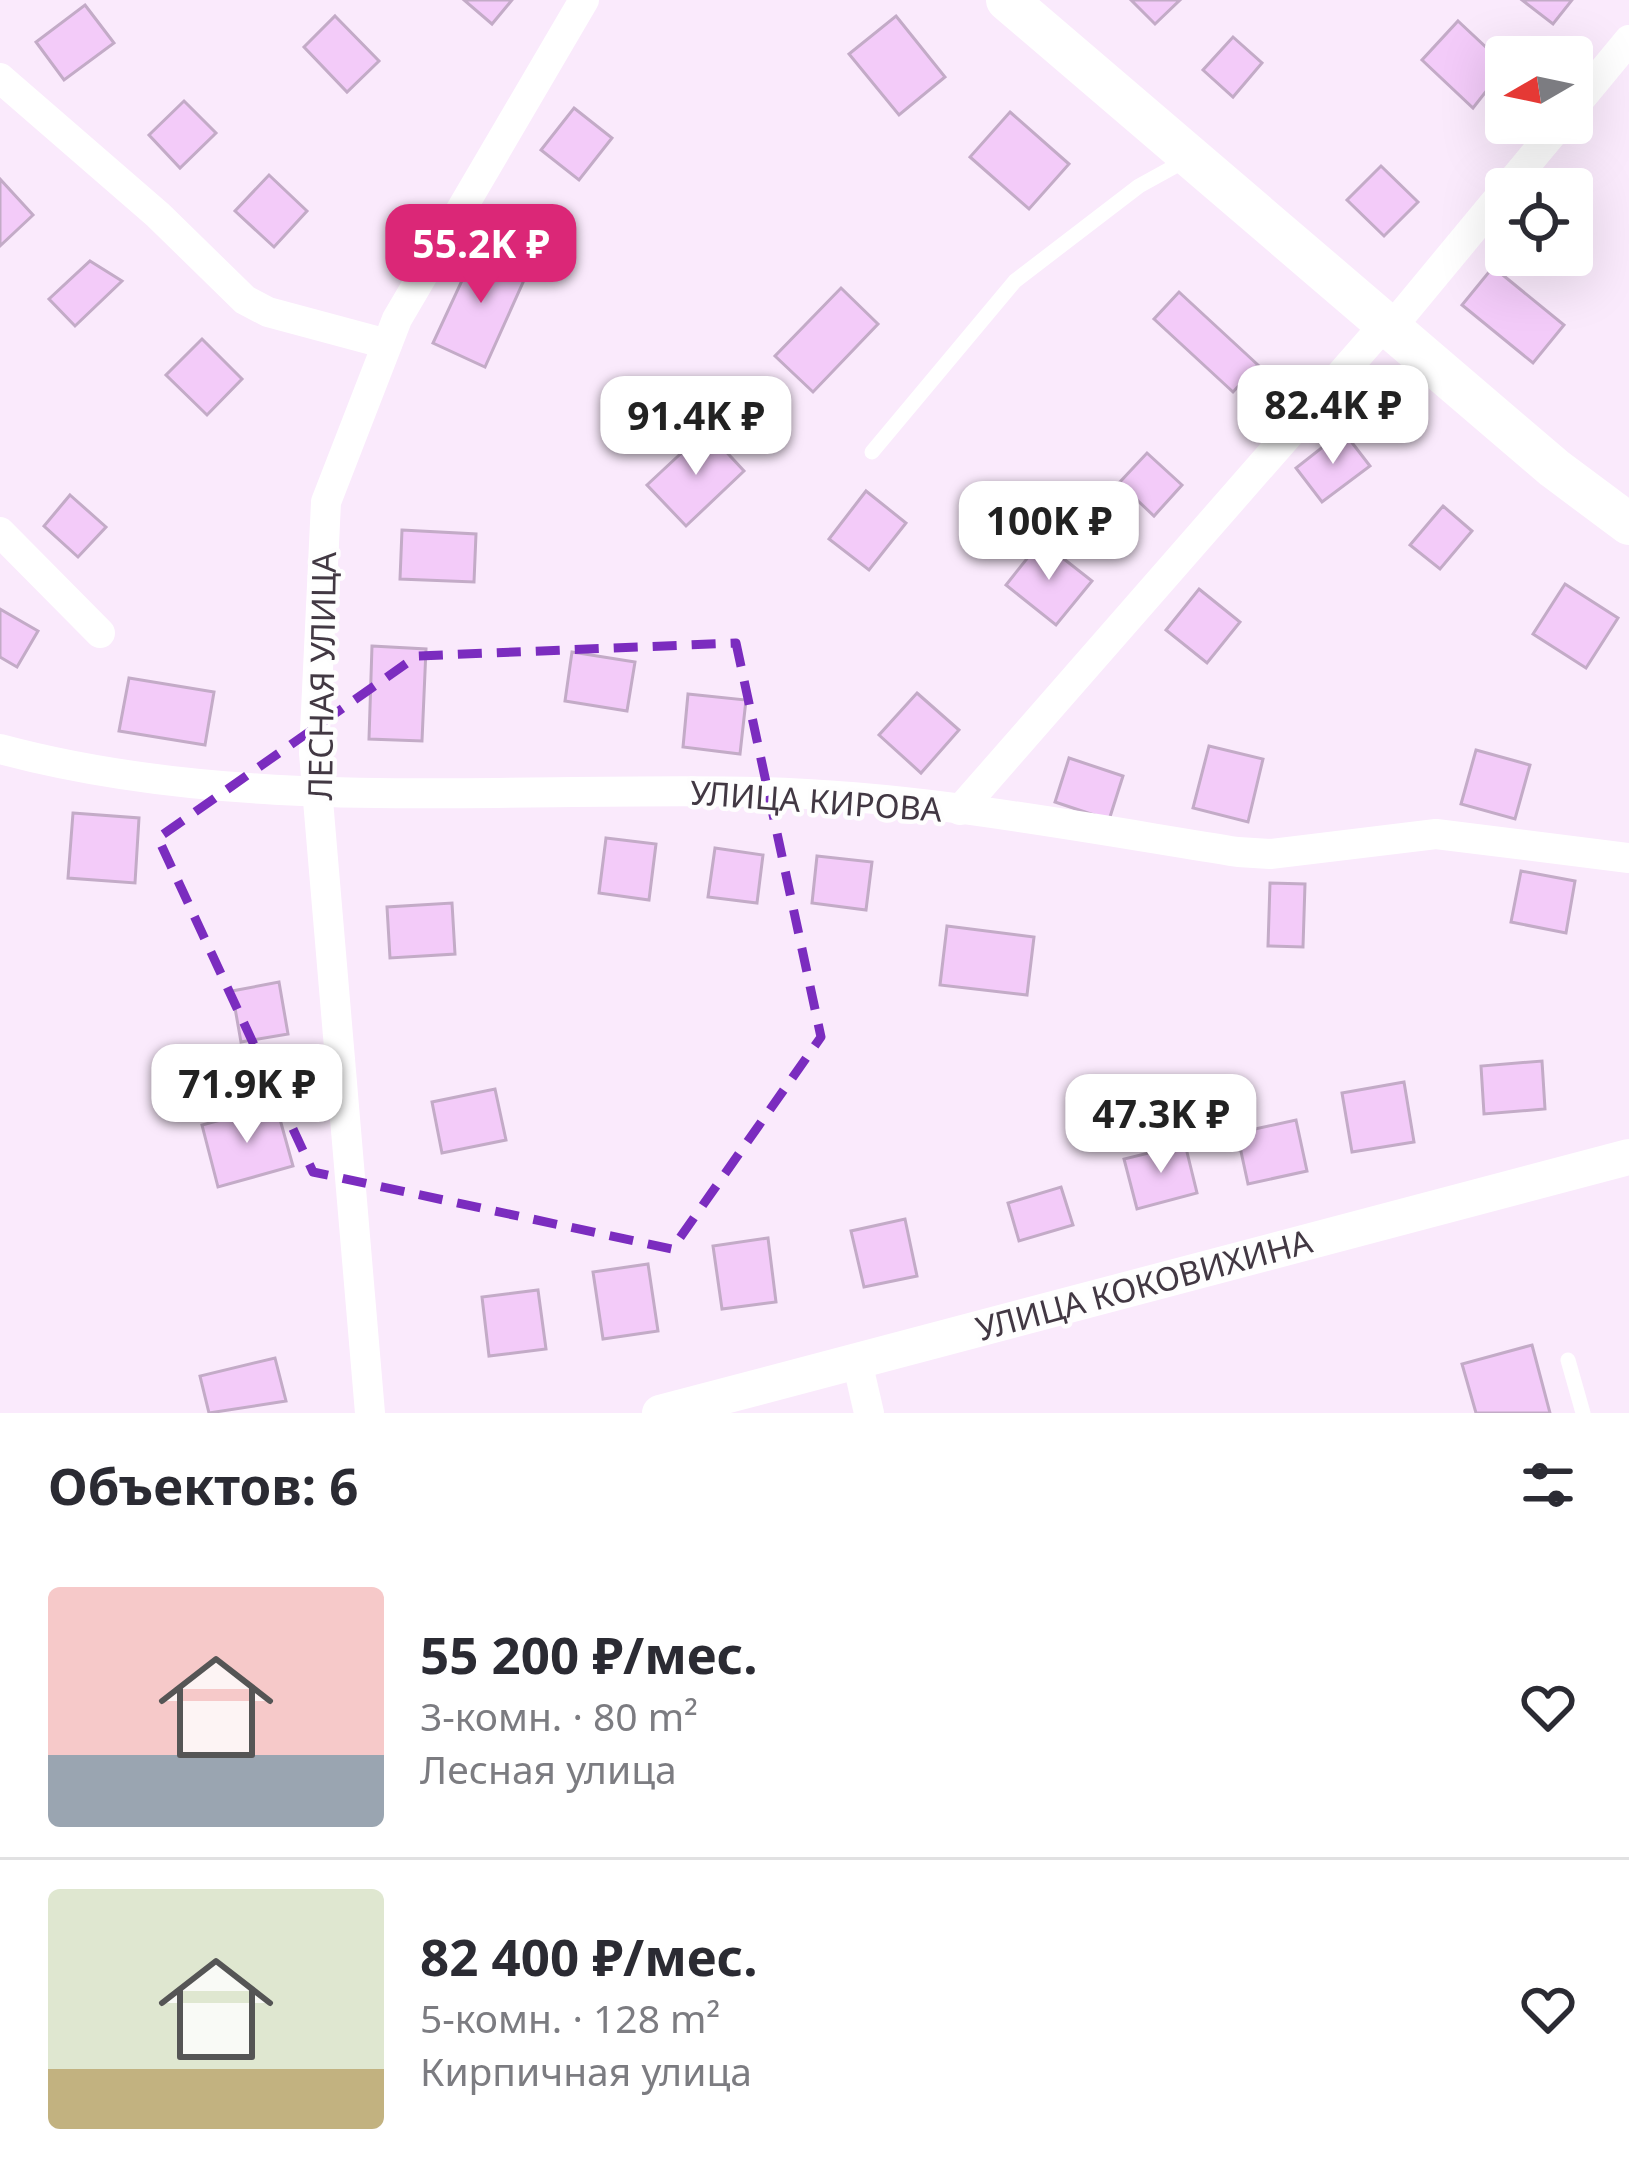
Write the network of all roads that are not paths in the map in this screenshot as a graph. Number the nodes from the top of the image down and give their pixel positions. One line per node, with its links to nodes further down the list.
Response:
1 (584, 0): 11 (street, ЛЕСНАЯ УЛИЦА)
2 (1007, 0): 7 (main road)
3 (1629, 40): 5 (street)
4 (0, 78): 11 (street)
5 (1593, 84)
6 (1544, 144): 8 (street)
7 (1192, 158): 10 (main road); 12 (lane)
8 (1524, 168)
9 (1485, 214): 10 (street)
10 (1389, 326): 13 (main road); 18 (street)
11 (387, 344): 17 (street, ЛЕСНАЯ УЛИЦА)
12 (872, 452)
13 (1629, 524)
14 (0, 532): 15 (street)
15 (100, 633)
16 (0, 749): 17 (street, УЛИЦА КИРОВА)
17 (317, 790): 18 (street, УЛИЦА КИРОВА); 23 (street, ЛЕСНАЯ УЛИЦА)
18 (960, 810): 19 (street, УЛИЦА КИРОВА)
19 (1629, 857)
20 (1629, 1157): 22 (street, УЛИЦА КОКОВИХИНА)
21 (1568, 1360): 26 (lane)
22 (856, 1361): 24 (street, УЛИЦА КОКОВИХИНА); 25 (street)
23 (370, 1413)
24 (659, 1413)
25 (868, 1413)
26 (1583, 1413)

